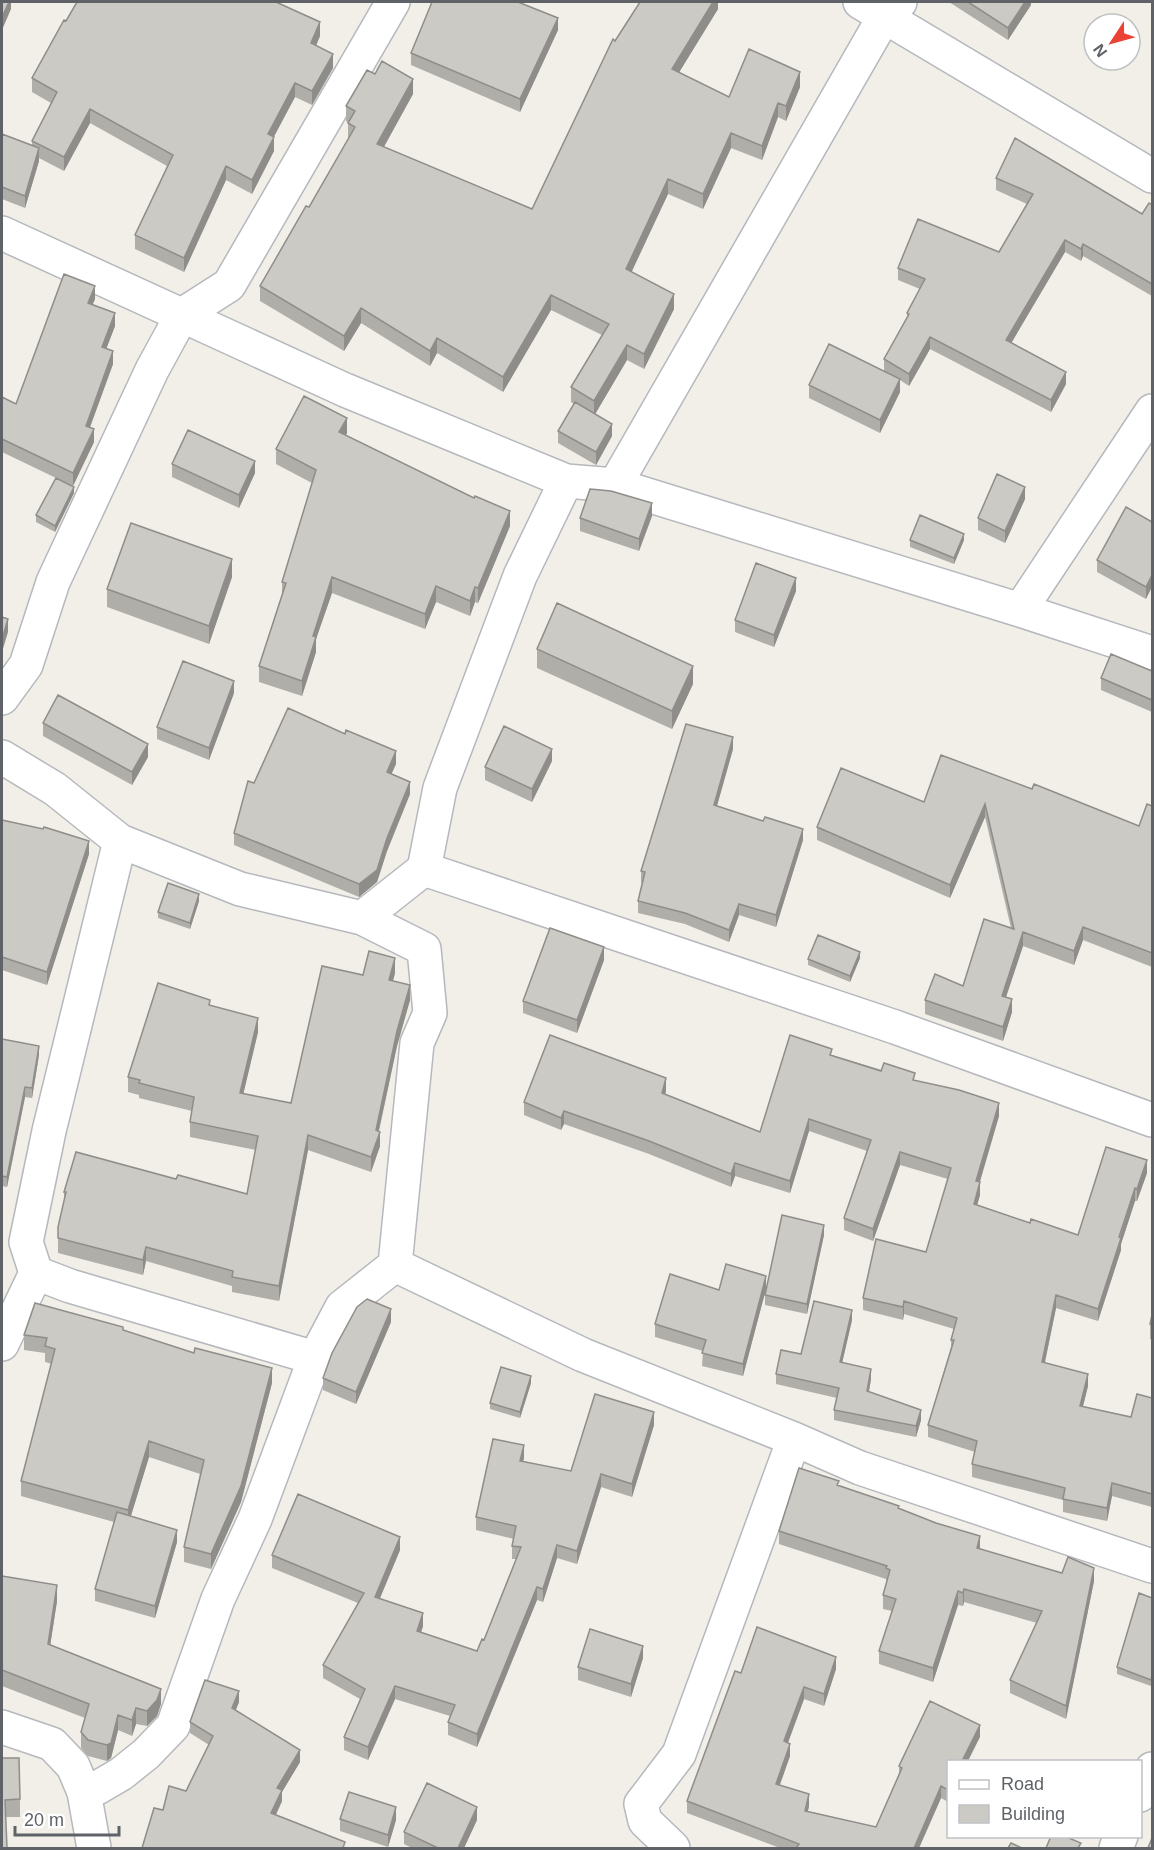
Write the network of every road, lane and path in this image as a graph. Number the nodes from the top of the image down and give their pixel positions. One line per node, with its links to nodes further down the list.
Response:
1 (393, 2): 5 (street)
2 (881, 7): 3 (street); 8 (street)
3 (1152, 176)
4 (2, 233): 5 (street)
5 (182, 315): 7 (street); 11 (street)
6 (1152, 411): 9 (street)
7 (566, 481): 8 (street); 14 (street)
8 (615, 485): 9 (street)
9 (1020, 610): 10 (street)
10 (1152, 653)
11 (2, 698)
12 (2, 757): 13 (street)
13 (120, 841): 15 (street); 18 (street)
14 (424, 868): 15 (street); 16 (street)
15 (362, 918): 17 (street)
16 (1152, 1120)
17 (395, 1265): 20 (street); 21 (street)
18 (36, 1273): 19 (street); 20 (street)
19 (2, 1344)
20 (315, 1358): 26 (street)
21 (794, 1439): 22 (street); 28 (street)
22 (1152, 1566)
23 (2, 1727): 26 (street)
24 (1152, 1769): 25 (street)
25 (1142, 1791)
26 (84, 1792): 27 (street)
27 (94, 1848)
28 (673, 1848)

